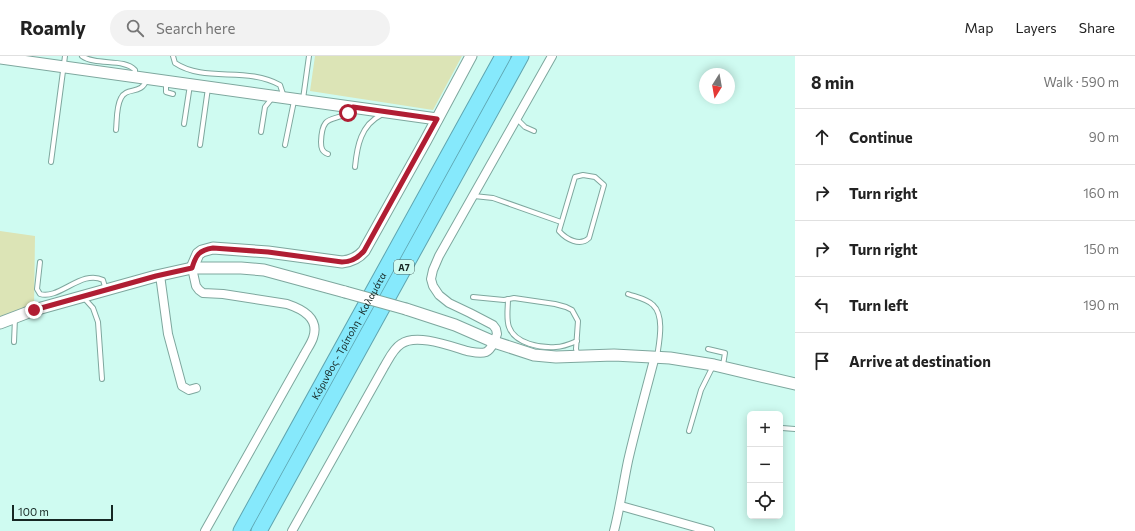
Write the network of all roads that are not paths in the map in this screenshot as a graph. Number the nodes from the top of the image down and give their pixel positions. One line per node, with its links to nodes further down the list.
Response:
1 (82, 56): 10 (lane)
2 (173, 56): 16 (lane)
3 (309, 56): 16 (lane)
4 (471, 56): 19 (street)
5 (504, 56): 58 (highway, Κόρινθος - Τρίπολη - Καλαμάτα / Α7)
6 (520, 56): 59 (highway, Κόρινθος - Τρίπολη - Καλαμάτα / Α7)
7 (552, 56): 20 (street)
8 (0, 58): 9 (street)
9 (65, 61): 10 (street); 28 (lane)
10 (135, 77): 11 (street)
11 (147, 78): 12 (street); 22 (lane)
12 (166, 81): 13 (street); 15 (lane)
13 (190, 84): 14 (street); 21 (lane)
14 (208, 87): 16 (street); 26 (lane)
15 (173, 94)
16 (289, 98): 17 (street); 24 (lane); 25 (lane)
17 (353, 107): 18 (street); 27 (lane)
18 (387, 112): 19 (street); 29 (lane)
19 (437, 119): 33 (street)
20 (516, 119): 23 (lane); 30 (street)
21 (184, 124)
22 (116, 130)
23 (534, 131)
24 (261, 132)
25 (285, 145)
26 (200, 146)
27 (328, 154)
28 (51, 162)
29 (355, 167)
30 (474, 196): 31 (lane); 44 (street)
31 (561, 222): 31 (lane)
32 (40, 262): 35 (lane)
33 (192, 268): 34 (street); 44 (street, bridge); 57 (street)
34 (160, 275): 35 (street); 51 (street)
35 (106, 290): 37 (street)
36 (628, 294): 47 (lane)
37 (82, 297): 40 (street); 49 (lane)
38 (473, 298): 39 (lane)
39 (508, 299): 42 (lane); 42 (lane)
40 (15, 318): 41 (street); 43 (lane)
41 (0, 323)
42 (577, 341): 46 (lane)
43 (14, 342)
44 (494, 342): 46 (street); 60 (street)
45 (708, 349): 48 (lane)
46 (578, 356): 47 (street)
47 (656, 357): 48 (street); 55 (street)
48 (718, 366): 50 (street); 54 (lane)
49 (102, 379)
50 (795, 384)
51 (196, 388)
52 (783, 428): 53 (lane)
53 (795, 429)
54 (689, 431)
55 (621, 506): 56 (street); 63 (street)
56 (618, 515): 61 (street); 62 (street)
57 (205, 531)
58 (242, 531)
59 (259, 531)
60 (292, 531)
61 (614, 531)
62 (620, 531)
63 (710, 531)

